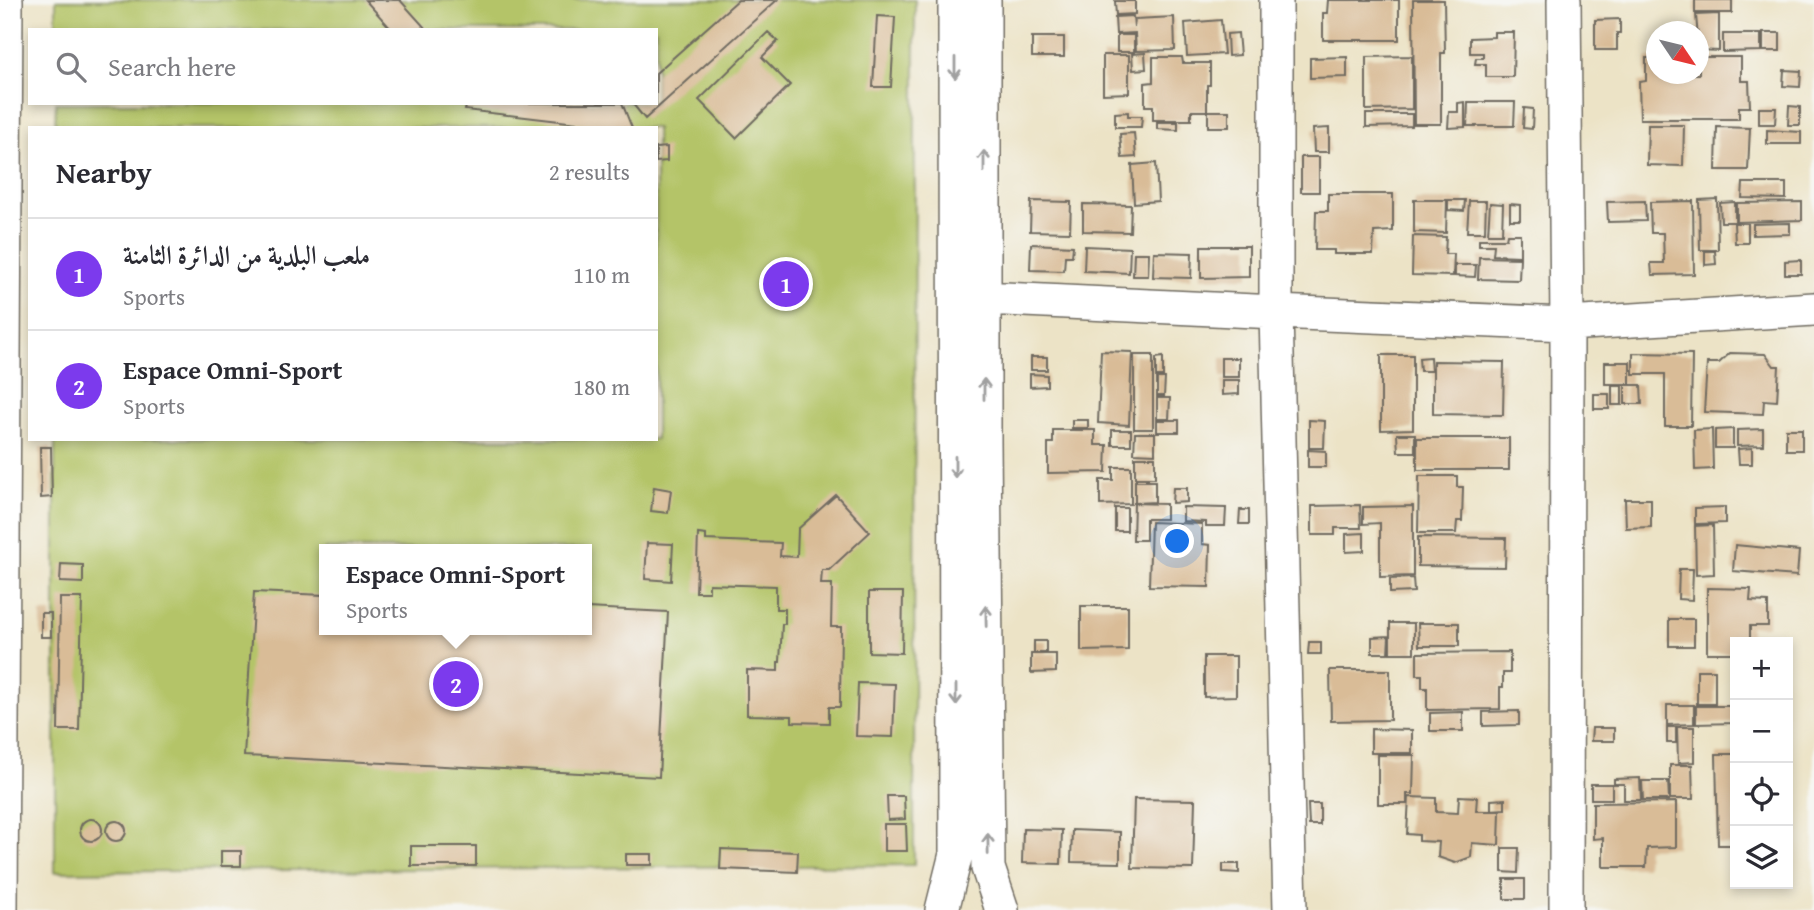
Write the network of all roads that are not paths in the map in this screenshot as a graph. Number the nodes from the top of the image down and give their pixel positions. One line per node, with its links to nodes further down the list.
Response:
1 (6, 0): 10 (street)
2 (955, 0): 6 (street, one-way to 6)
3 (984, 0): 6 (street, one-way to 3)
4 (1276, 0): 8 (street)
5 (1564, 0): 9 (street)
6 (969, 298): 8 (street); 12 (street, one-way to 12); 15 (street, one-way to 6)
7 (1814, 309): 9 (street)
8 (1276, 312): 9 (street); 16 (street)
9 (1567, 324): 17 (street)
10 (2, 353): 11 (street)
11 (1, 910)
12 (942, 910)
13 (954, 910): 14 (street)
14 (991, 910)
15 (1002, 910)
16 (1290, 910)
17 (1566, 910)

